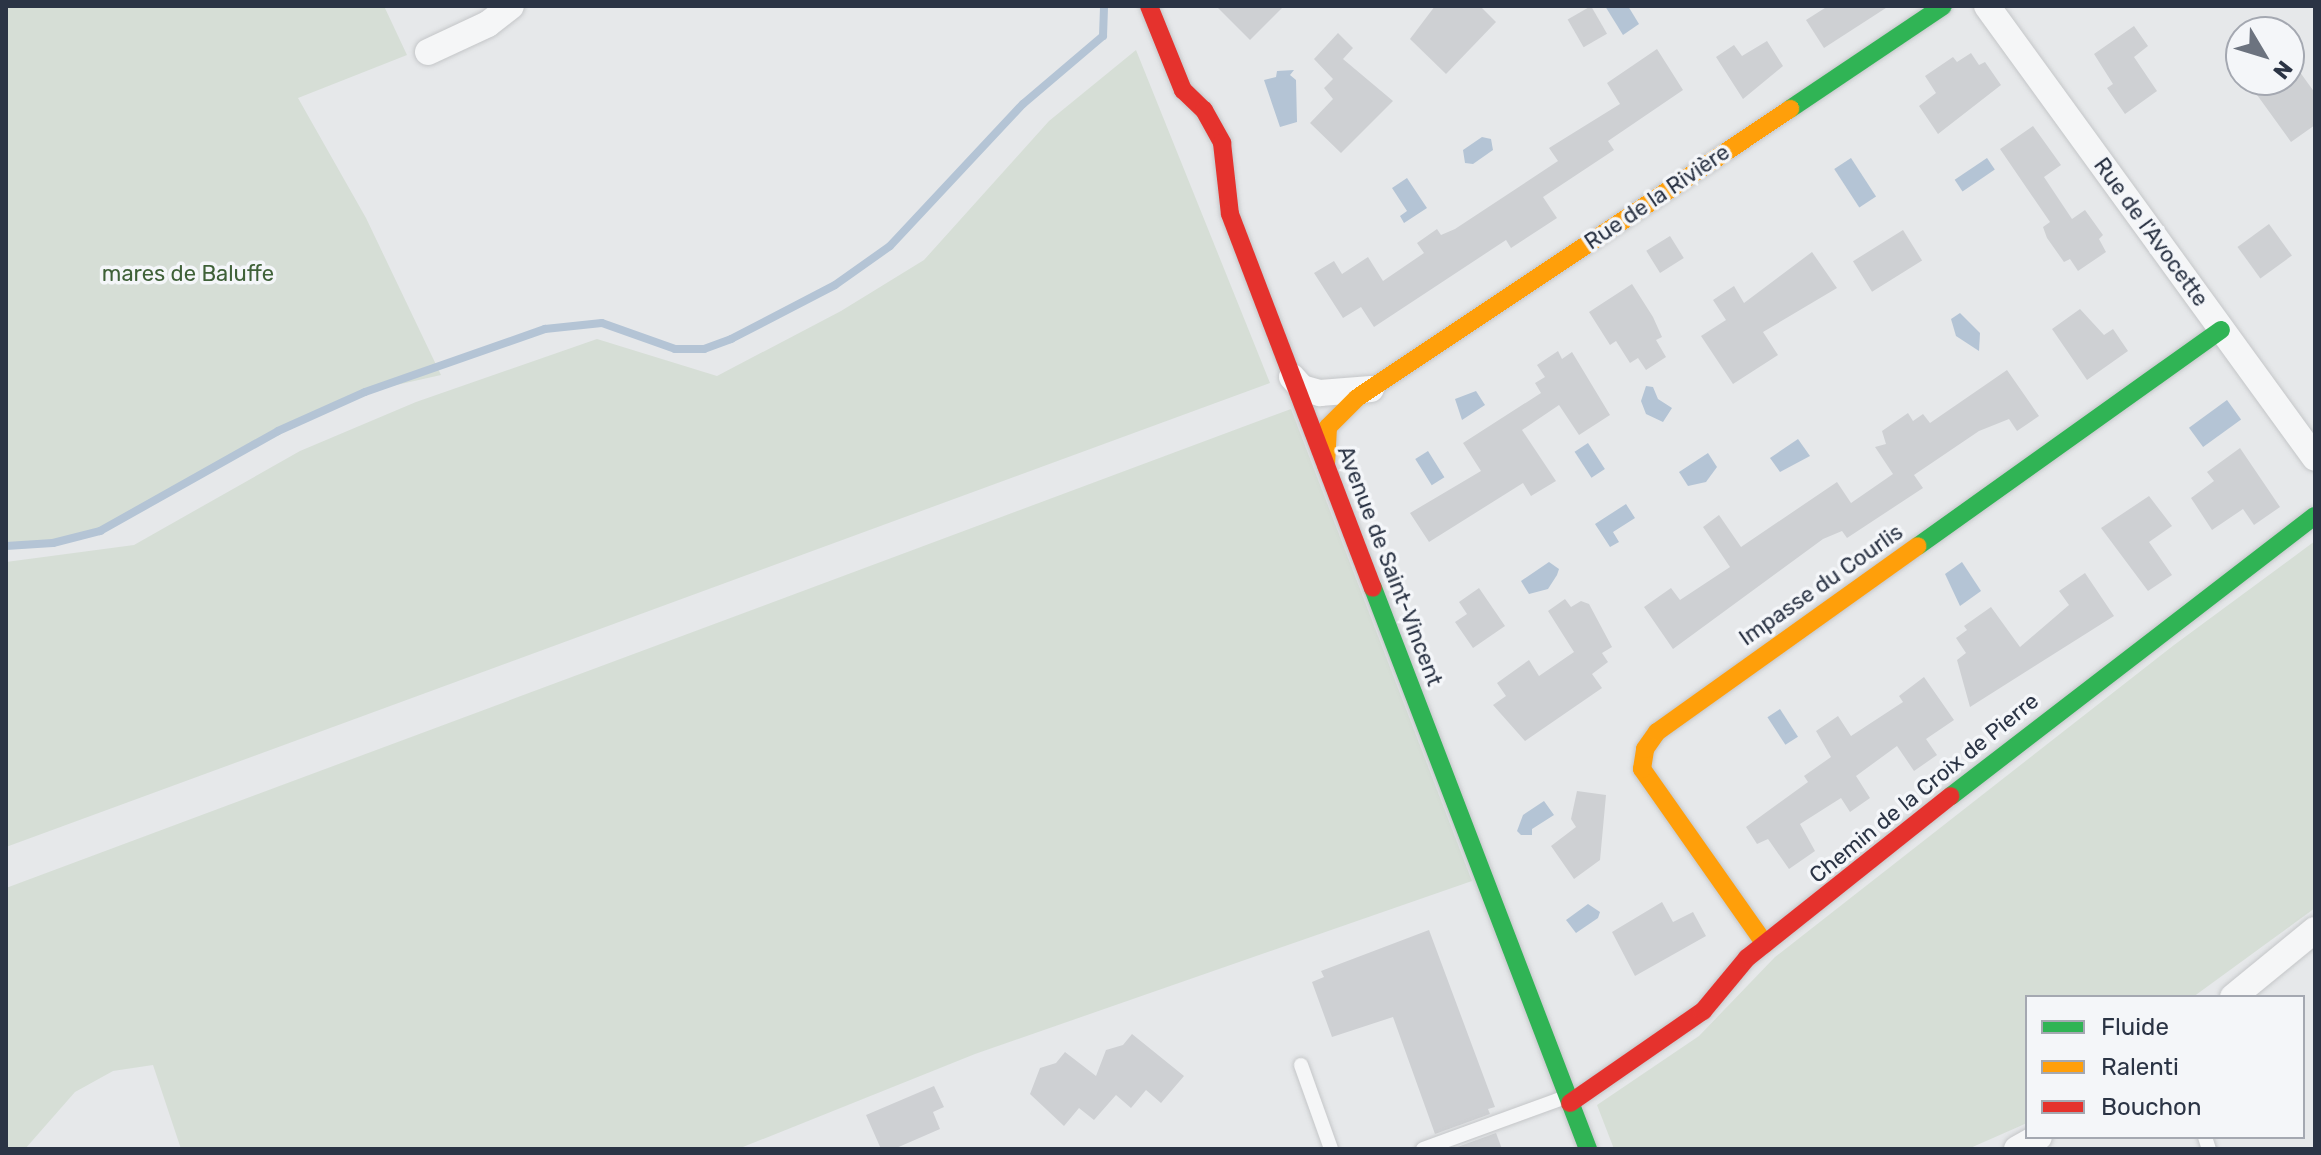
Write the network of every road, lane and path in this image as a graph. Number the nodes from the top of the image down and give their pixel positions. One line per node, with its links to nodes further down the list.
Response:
1 (511, 6): 5 (street)
2 (1149, 6): 7 (street, Avenue de Saint-Vincent)
3 (1943, 6): 8 (street, Rue de la Rivière)
4 (1987, 6): 6 (street, Rue de l'Avocette)
5 (428, 52)
6 (2221, 330): 9 (street, Rue de l'Avocette); 13 (street, Impasse du Courlis)
7 (1292, 377): 8 (street, Rue de la Rivière); 10 (street, Avenue de Saint-Vincent)
8 (1372, 388): 10 (street, Rue de la Rivière)
9 (2315, 458)
10 (1326, 466): 16 (street, Avenue de Saint-Vincent)
11 (2315, 516): 13 (street, Chemin de la Croix de Pierre)
12 (2315, 930): 14 (street)
13 (1765, 944): 16 (street, Chemin de la Croix de Pierre)
14 (2235, 995)
15 (1301, 1065): 18 (lane)
16 (1569, 1100): 19 (lane); 20 (street, Avenue de Saint-Vincent)
17 (2035, 1139): 21 (street)
18 (1331, 1149)
19 (1423, 1149)
20 (1588, 1149)
21 (2017, 1149)

